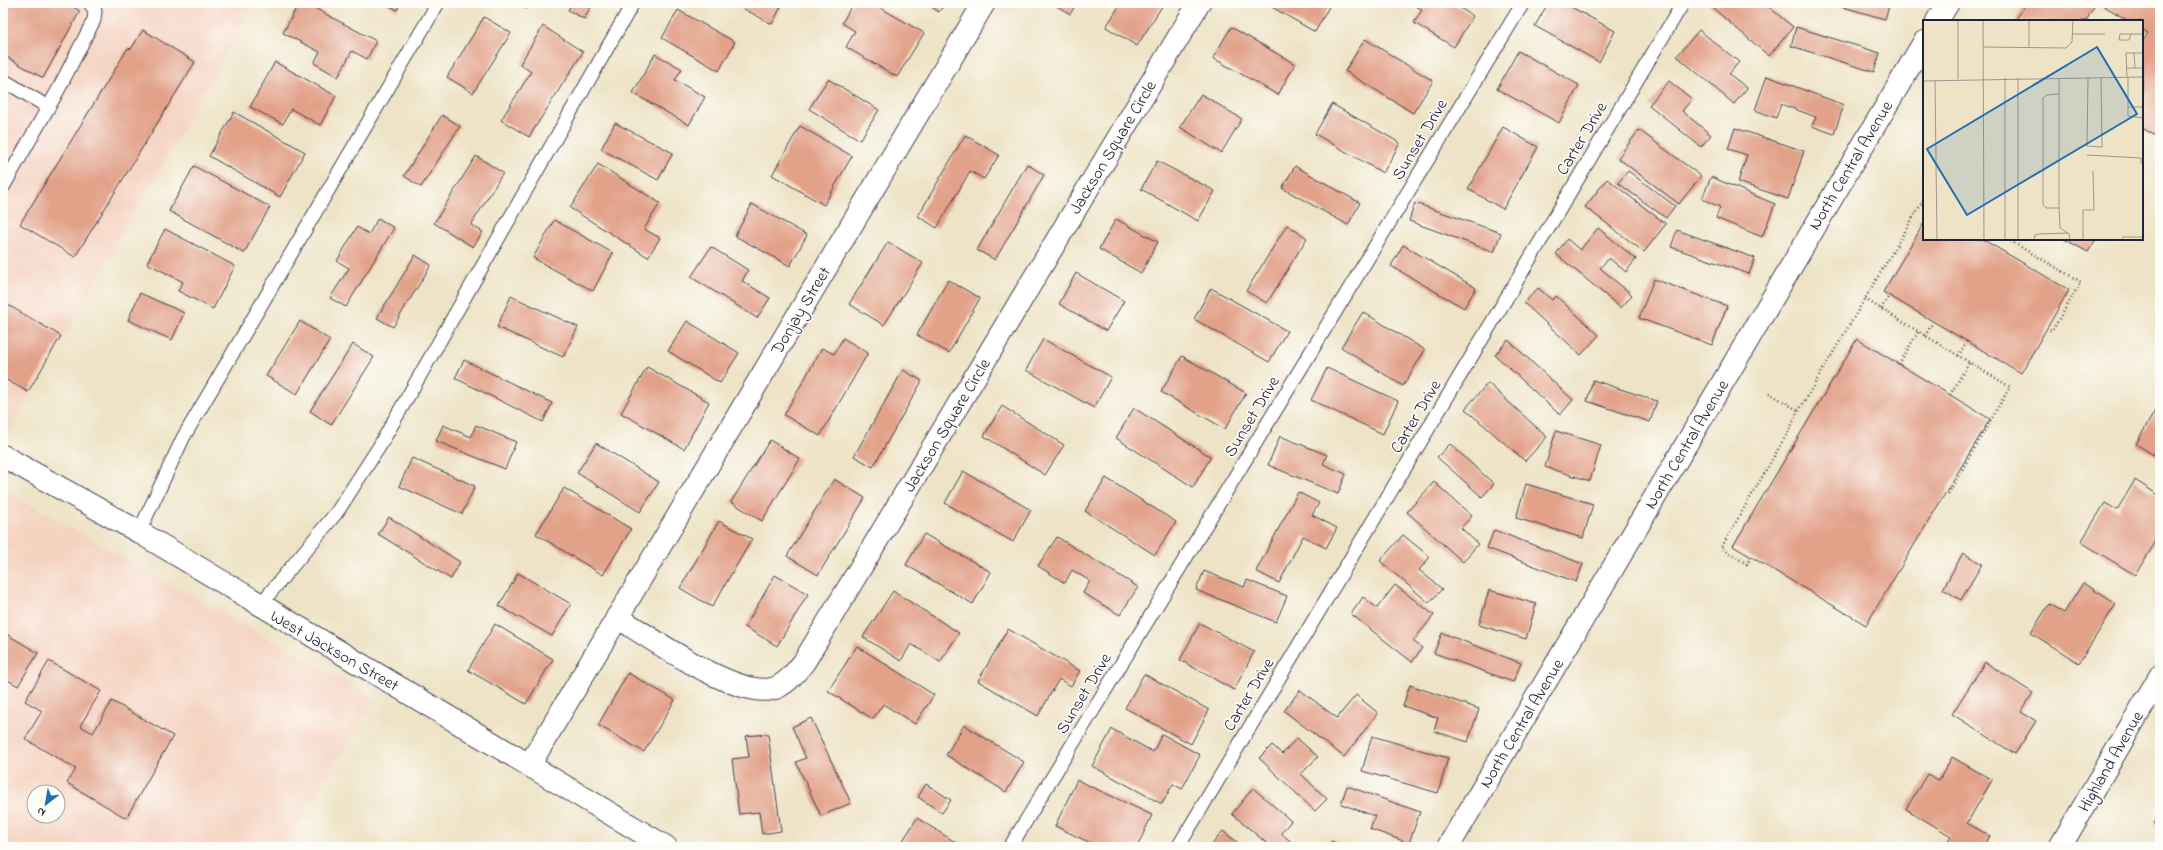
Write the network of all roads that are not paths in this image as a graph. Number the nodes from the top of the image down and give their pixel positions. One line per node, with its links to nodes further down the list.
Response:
1 (90, 3): 12 (lane)
2 (438, 3): 15 (lane)
3 (633, 3): 16 (lane)
4 (984, 3): 17 (street, Donjay Street)
5 (1199, 3): 17 (street, Jackson Square Circle)
6 (1523, 3): 21 (lane, Sunset Drive)
7 (1683, 3): 22 (lane, Carter Drive)
8 (1948, 3): 9 (street)
9 (1938, 20)
10 (1923, 44): 23 (street, North Central Avenue)
11 (3, 80): 12 (lane)
12 (48, 107): 13 (lane)
13 (3, 187)
14 (3, 456): 15 (street, West Jackson Street)
15 (139, 532): 16 (street, West Jackson Street)
16 (260, 605): 19 (street, West Jackson Street)
17 (617, 617): 19 (street, Donjay Street)
18 (2160, 676): 24 (street, Highland Avenue)
19 (530, 764): 20 (street, West Jackson Street)
20 (666, 847)
21 (1010, 847)
22 (1178, 847)
23 (1448, 847)
24 (2060, 847)

